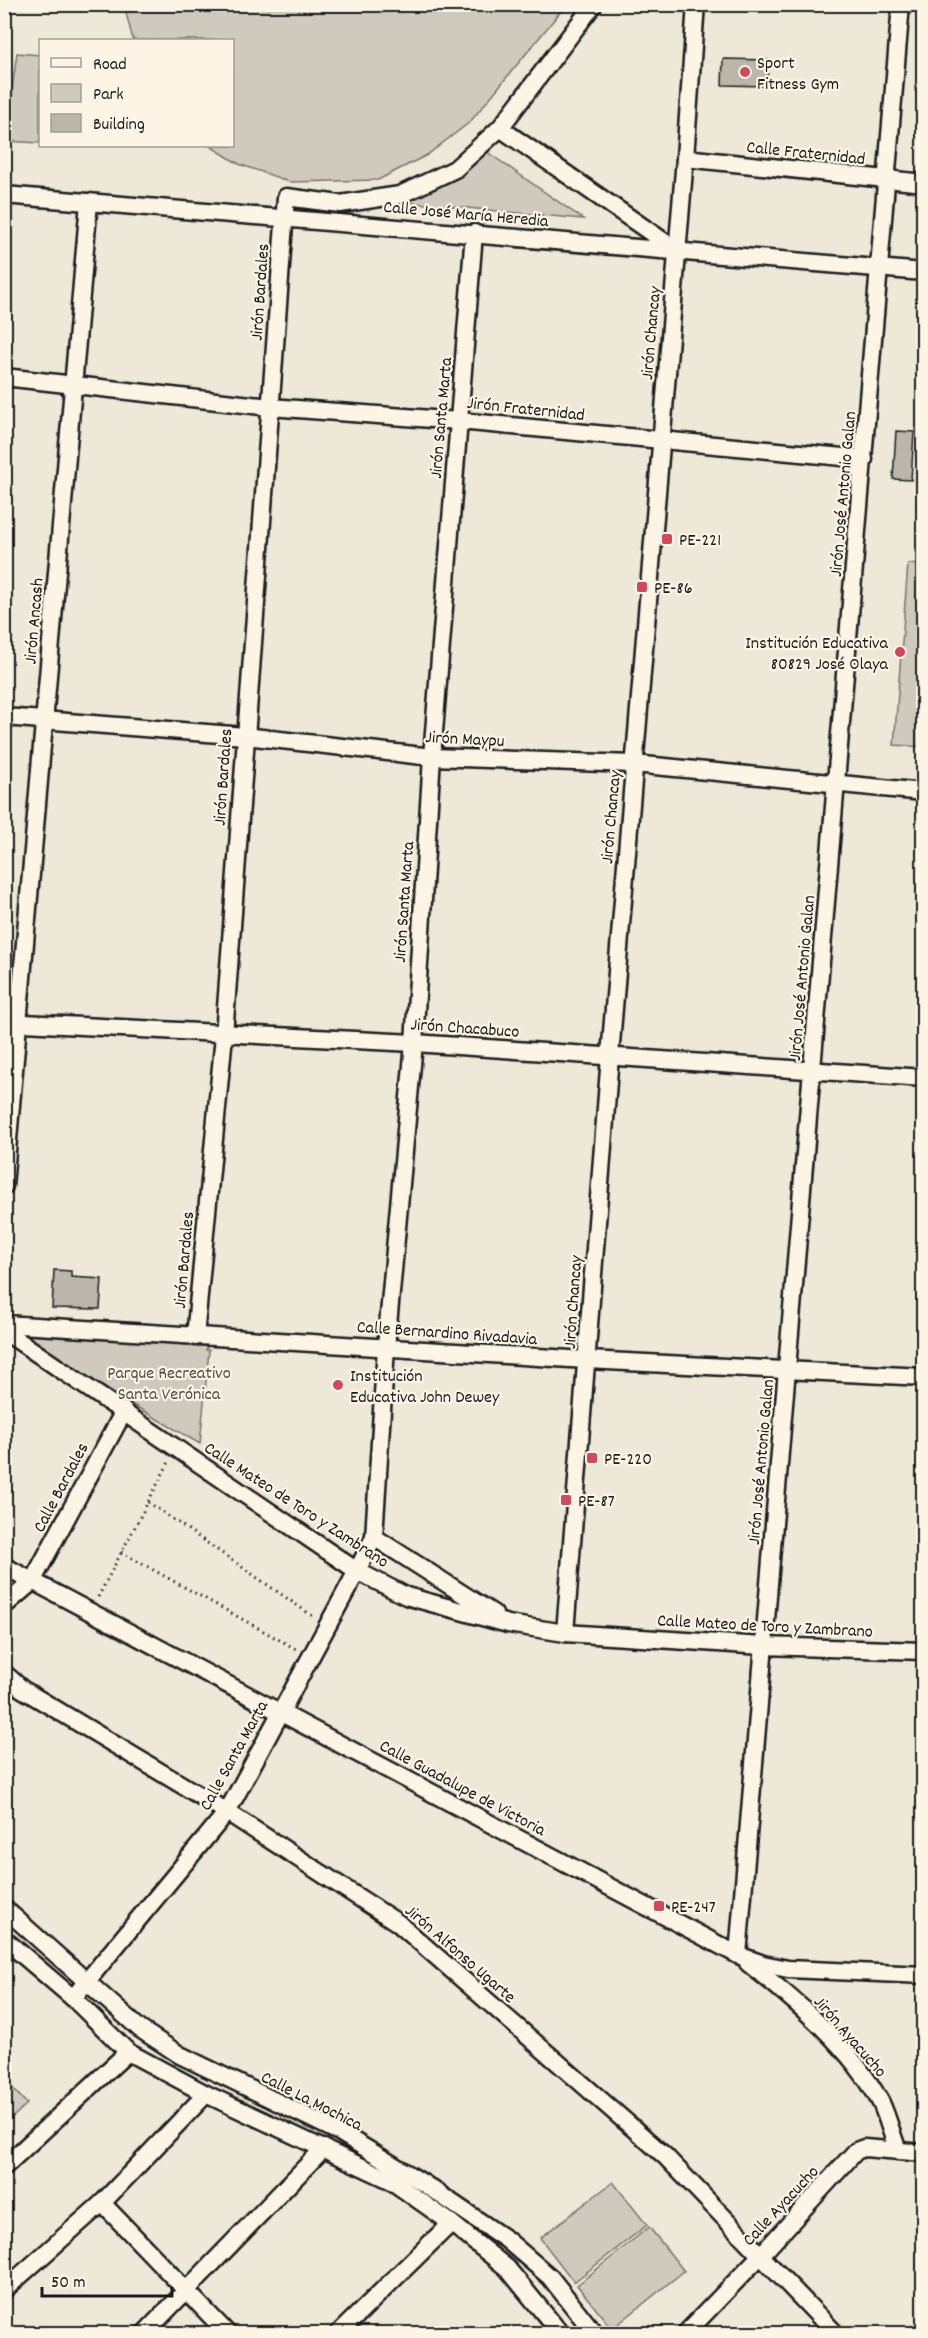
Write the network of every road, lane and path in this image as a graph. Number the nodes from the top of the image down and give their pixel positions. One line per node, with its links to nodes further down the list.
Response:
1 (594, 4): 4 (street)
2 (696, 4): 5 (street, Jirón Chancay)
3 (901, 4): 6 (street, Jirón José Antonio Galan)
4 (500, 128): 10 (street); 12 (street)
5 (685, 158): 6 (street, Calle Fraternidad); 12 (street, Jirón Chancay)
6 (887, 180): 7 (street, Calle Fraternidad); 13 (street, Jirón José Antonio Galan)
7 (924, 183)
8 (4, 195): 9 (street, Calle José María Heredia)
9 (89, 202): 10 (street, Calle José María Heredia); 16 (street, Jirón Ancash)
10 (284, 219): 11 (street, Calle José María Heredia); 17 (street, Jirón Bardales)
11 (474, 233): 12 (street, Calle José María Heredia); 18 (street, Jirón Santa Marta)
12 (677, 250): 13 (street, Calle José María Heredia); 19 (street, Jirón Chancay)
13 (880, 268): 14 (street, Calle José María Heredia); 20 (street, Jirón José Antonio Galan)
14 (924, 272)
15 (4, 377): 16 (street, Jirón Fraternidad)
16 (73, 384): 17 (street, Jirón Fraternidad); 22 (street, Jirón Ancash)
17 (270, 407): 18 (street, Jirón Fraternidad); 23 (street, Jirón Bardales)
18 (459, 421): 19 (street, Jirón Fraternidad); 24 (street, Jirón Santa Marta)
19 (660, 441): 20 (street, Jirón Fraternidad); 25 (street, Jirón Chancay)
20 (864, 459): 26 (street, Jirón José Antonio Galan)
21 (4, 717): 22 (street, Jirón Maypu)
22 (44, 720): 23 (street, Jirón Maypu); 28 (street, Jirón Ancash)
23 (245, 736): 24 (street, Jirón Maypu); 29 (street, Jirón Bardales)
24 (432, 757): 25 (street, Jirón Maypu); 30 (street, Jirón Santa Marta)
25 (634, 764): 26 (street, Jirón Maypu); 31 (street, Jirón Chancay)
26 (837, 782): 27 (street, Jirón Maypu); 32 (street, Jirón José Antonio Galan)
27 (924, 792)
28 (11, 1022): 29 (street, Jirón Chacabuco); 34 (street, Jirón Ancash)
29 (224, 1035): 30 (street, Jirón Chacabuco); 37 (street, Jirón Bardales)
30 (414, 1043): 31 (street, Jirón Chacabuco); 38 (street, Jirón Santa Marta)
31 (610, 1056): 32 (street, Jirón Chacabuco); 39 (street, Jirón Chancay)
32 (813, 1072): 33 (street, Jirón Chacabuco); 40 (street, Jirón José Antonio Galan)
33 (924, 1078)
34 (4, 1186)
35 (4, 1324): 37 (street, Calle Bernardino Rivadavia)
36 (4, 1331): 42 (street, Calle Mateo de Toro y Zambrano)
37 (195, 1337): 38 (street, Calle Bernardino Rivadavia)
38 (386, 1347): 39 (street, Calle Bernardino Rivadavia); 45 (street, Jirón Santa Marta)
39 (587, 1360): 40 (street, Calle Bernardino Rivadavia); 54 (street, Jirón Chancay)
40 (787, 1371): 41 (street, Calle Bernardino Rivadavia); 55 (street, Jirón José Antonio Galan)
41 (924, 1377)
42 (124, 1411): 43 (street, Calle Mateo de Toro y Zambrano); 49 (street, Calle Bardales)
43 (177, 1447): 44 (path); 48 (street, Calle Mateo de Toro y Zambrano)
44 (148, 1502): 46 (path); 53 (path)
45 (374, 1537): 48 (street, Jirón Santa Marta); 52 (street)
46 (121, 1552): 51 (path); 57 (path)
47 (4, 1566): 49 (street, Calle Guadalupe de Victoria)
48 (357, 1571): 52 (street, Calle Mateo de Toro y Zambrano); 53 (street, Calle Santa Marta)
49 (32, 1582): 50 (street, Calle Bardales); 51 (street, Calle Guadalupe de Victoria)
50 (4, 1606)
51 (90, 1612): 59 (street, Calle Guadalupe de Victoria)
52 (508, 1623): 54 (street, Calle Mateo de Toro y Zambrano)
53 (327, 1626): 57 (street, Calle Santa Marta)
54 (565, 1633): 55 (street, Calle Mateo de Toro y Zambrano)
55 (764, 1646): 56 (street, Calle Mateo de Toro y Zambrano); 63 (street, Jirón José Antonio Galan)
56 (924, 1651)
57 (310, 1657): 59 (street, Calle Santa Marta)
58 (4, 1673): 60 (street, Jirón Alfonso Ugarte)
59 (280, 1712): 60 (street, Calle Santa Marta); 63 (street, Calle Guadalupe de Victoria)
60 (227, 1812): 66 (street, Calle Santa Marta); 77 (street, Jirón Alfonso Ugarte)
61 (4, 1908): 66 (street, Calle La Mochica)
62 (4, 1939): 68 (street, Calle La Mochica)
63 (738, 1954): 64 (street, Calle Guadalupe de Victoria); 67 (street, Jirón Ayacucho)
64 (788, 1969): 65 (street, Calle Guadalupe de Victoria); 67 (street)
65 (924, 1975)
66 (87, 1981): 68 (street, Calle Santa Marta); 84 (street, Calle La Mochica)
67 (778, 1987): 72 (street, Jirón Ayacucho)
68 (73, 1998): 69 (street, Calle La Mochica)
69 (128, 2052): 70 (street, Calle La Mochica); 74 (street)
70 (206, 2094): 71 (street, Calle La Mochica); 75 (street)
71 (324, 2148): 76 (street, Calle La Mochica); 79 (street)
72 (898, 2151): 73 (street, Calle Ayacucho); 77 (street, Calle Ayacucho)
73 (924, 2153)
74 (4, 2167)
75 (102, 2203): 78 (street); 79 (street)
76 (451, 2223): 82 (street); 83 (street, Calle La Mochica)
77 (761, 2255): 85 (street, Calle Ayacucho); 86 (street, Jirón Alfonso Ugarte)
78 (4, 2290)
79 (188, 2290): 80 (street); 81 (street)
80 (144, 2334)
81 (228, 2334)
82 (338, 2334)
83 (561, 2334)
84 (595, 2334)
85 (685, 2334)
86 (836, 2334)

